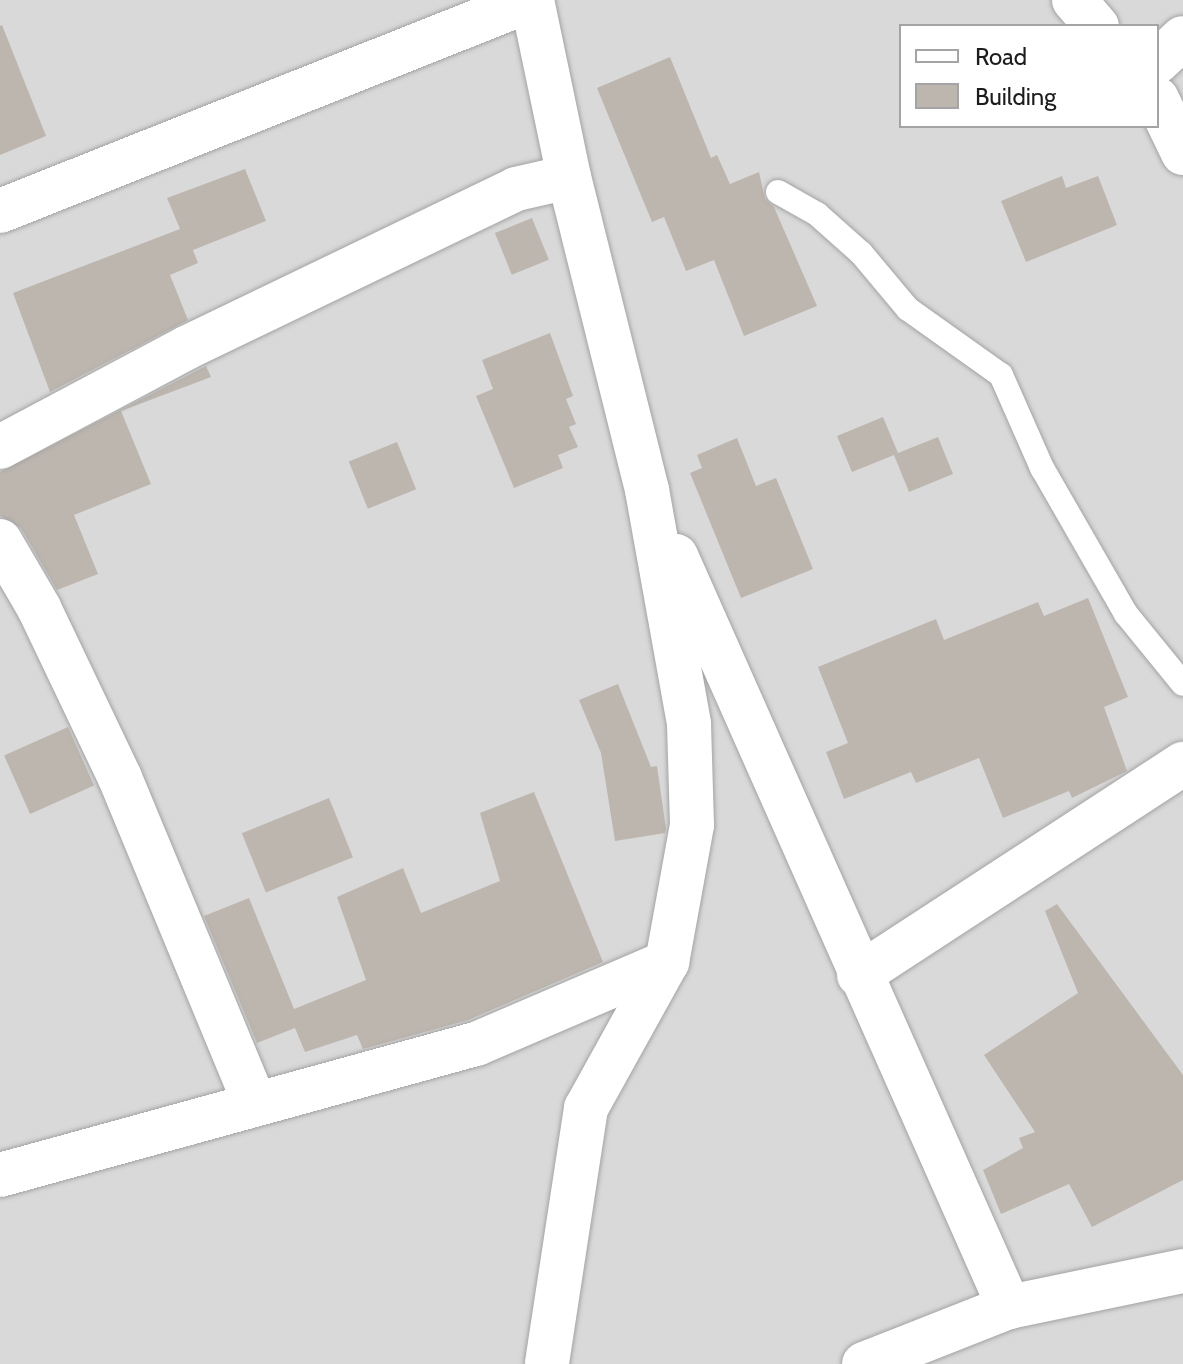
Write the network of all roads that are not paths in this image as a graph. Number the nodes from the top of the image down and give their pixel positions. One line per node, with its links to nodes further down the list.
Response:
1 (531, 0): 8 (street); 10 (street)
2 (1074, 0): 3 (street)
3 (1095, 24)
4 (1183, 38): 5 (street)
5 (1159, 60)
6 (1159, 103): 7 (street)
7 (1183, 153)
8 (569, 177): 11 (street); 12 (street)
9 (778, 192): 14 (lane)
10 (0, 211)
11 (0, 447)
12 (647, 490): 16 (street); 17 (street)
13 (0, 541): 18 (street)
14 (1183, 684)
15 (1183, 764): 17 (street)
16 (667, 962): 18 (street); 23 (street)
17 (859, 975): 21 (street)
18 (254, 1101): 19 (street)
19 (7, 1162)
20 (1183, 1271): 21 (street)
21 (1009, 1307): 22 (street)
22 (869, 1363)
23 (547, 1364)

